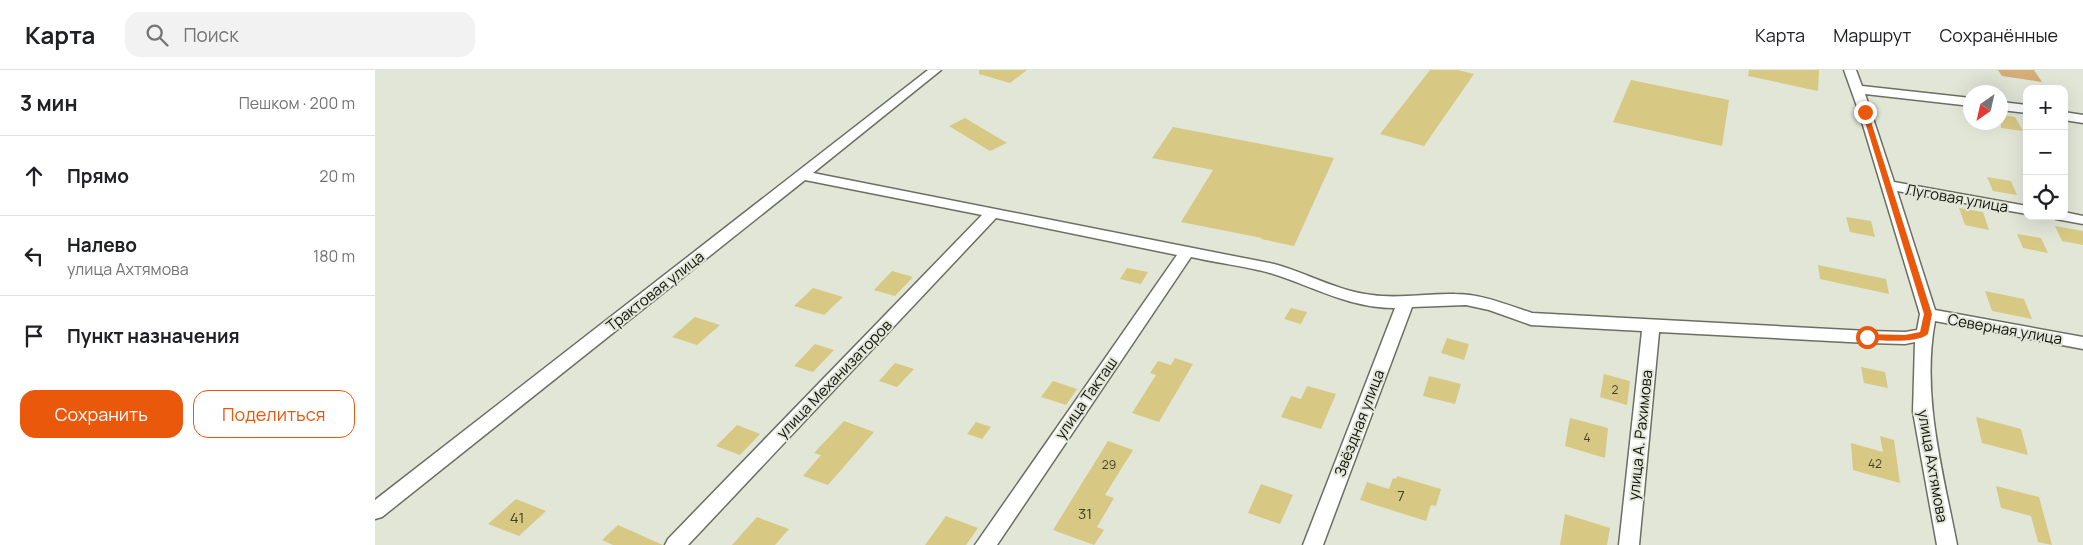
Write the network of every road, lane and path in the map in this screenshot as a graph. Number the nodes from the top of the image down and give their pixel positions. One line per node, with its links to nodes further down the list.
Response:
1 (935, 70): 9 (street, Трактовая улица)
2 (1850, 70): 3 (street, улица Ахтямова)
3 (1857, 89): 4 (street); 10 (street, улица Ахтямова)
4 (1963, 101)
5 (2008, 107): 6 (street)
6 (2023, 109)
7 (2068, 117): 8 (street)
8 (2083, 119)
9 (801, 175): 12 (street); 21 (street, Трактовая улица)
10 (1888, 185): 11 (street, Луговая улица); 17 (street, улица Ахтямова)
11 (2023, 209)
12 (993, 213): 15 (street); 22 (street, улица Механизаторов)
13 (2068, 217): 14 (street)
14 (2083, 220)
15 (1187, 252): 16 (street); 23 (street, улица Такташ)
16 (1406, 301): 18 (street); 24 (street, Звёздная улица)
17 (1928, 314): 19 (street, улица Ахтямова); 20 (street, Северная улица)
18 (1651, 325): 19 (street); 25 (street, улица А. Рахимова)
19 (1924, 334): 26 (street, улица Ахтямова)
20 (2083, 343)
21 (375, 511)
22 (675, 545)
23 (985, 545)
24 (1313, 545)
25 (1629, 545)
26 (1947, 545)

